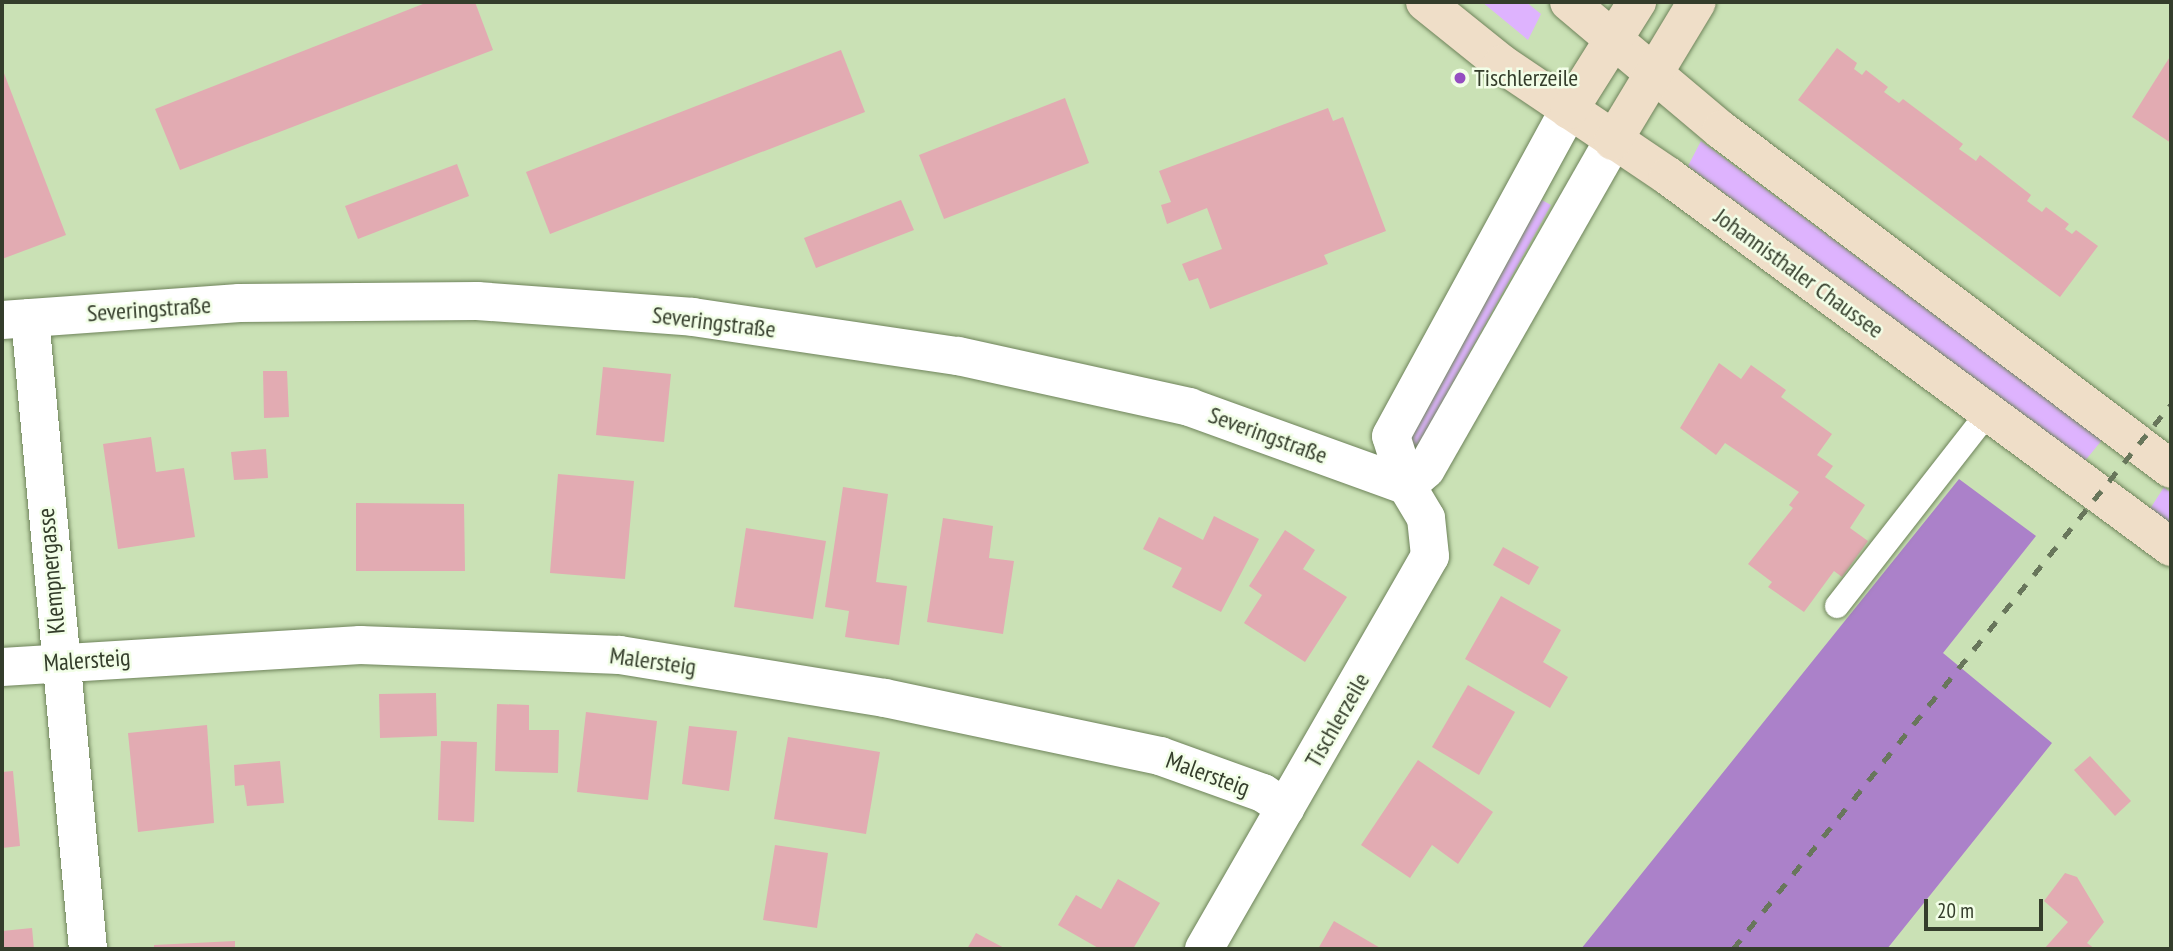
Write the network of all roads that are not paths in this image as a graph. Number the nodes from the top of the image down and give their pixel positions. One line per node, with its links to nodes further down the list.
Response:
1 (1425, 2): 7 (main road, Johannisthaler Chaussee)
2 (1569, 2): 5 (main road)
3 (1637, 2): 5 (main road)
4 (1697, 2): 6 (main road)
5 (1613, 39): 6 (main road); 7 (main road)
6 (1653, 72): 8 (main road); 11 (main road)
7 (1569, 110): 8 (main road, Johannisthaler Chaussee); 12 (street, Tischlerzeile)
8 (1613, 141): 10 (main road, Johannisthaler Chaussee); 12 (street)
9 (16, 319): 12 (street, Severingstraße); 15 (street, Klempnergasse)
10 (1988, 413): 13 (main road, Johannisthaler Chaussee); 14 (lane)
11 (2171, 469)
12 (1407, 485): 17 (street, Tischlerzeile)
13 (2171, 547)
14 (1837, 606)
15 (59, 662): 16 (street, Malersteig); 17 (street, Malersteig); 18 (street, Klempnergasse)
16 (2, 667)
17 (1285, 808): 19 (street, Tischlerzeile)
18 (88, 949)
19 (1204, 949)

